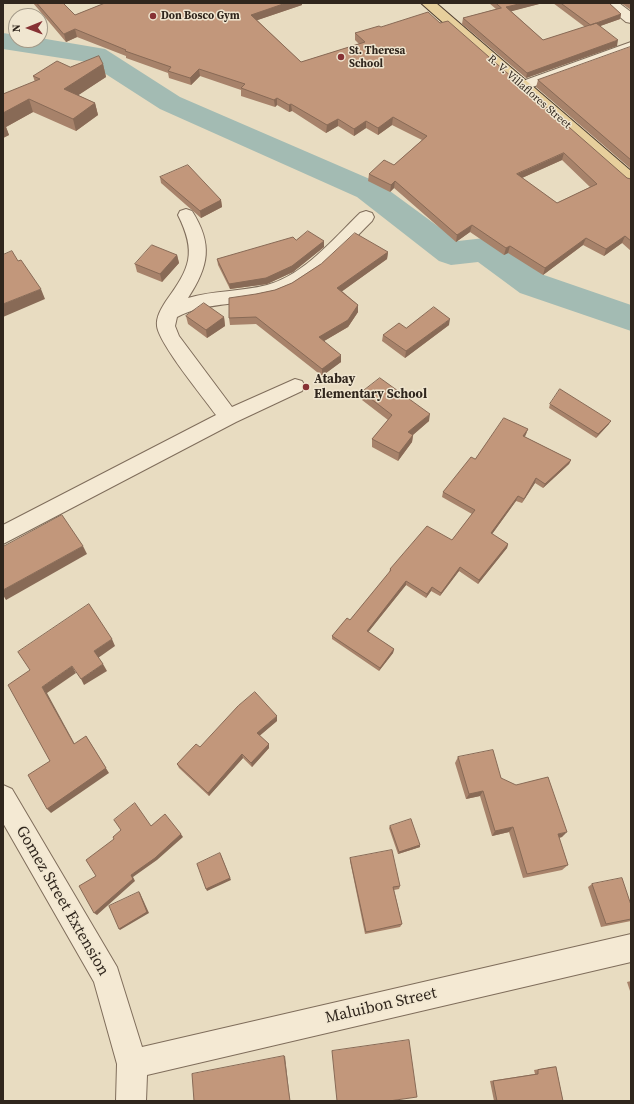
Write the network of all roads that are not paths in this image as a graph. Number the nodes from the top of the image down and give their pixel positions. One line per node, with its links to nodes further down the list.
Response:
1 (428, 3): 5 (main road, R. V. Villaflores Street)
2 (610, 3): 3 (street)
3 (631, 19)
4 (631, 46): 5 (street)
5 (522, 86): 6 (main road, R. V. Villaflores Street)
6 (631, 180)
7 (186, 215): 9 (street)
8 (366, 217): 9 (street)
9 (168, 313): 11 (street)
10 (294, 386): 11 (street)
11 (229, 416): 12 (street)
12 (3, 535)
13 (3, 798): 15 (street, Gomez Street Extension)
14 (631, 948): 15 (street, Maluibon Street)
15 (132, 1064): 16 (street, Gomez Street Extension)
16 (131, 1101)

